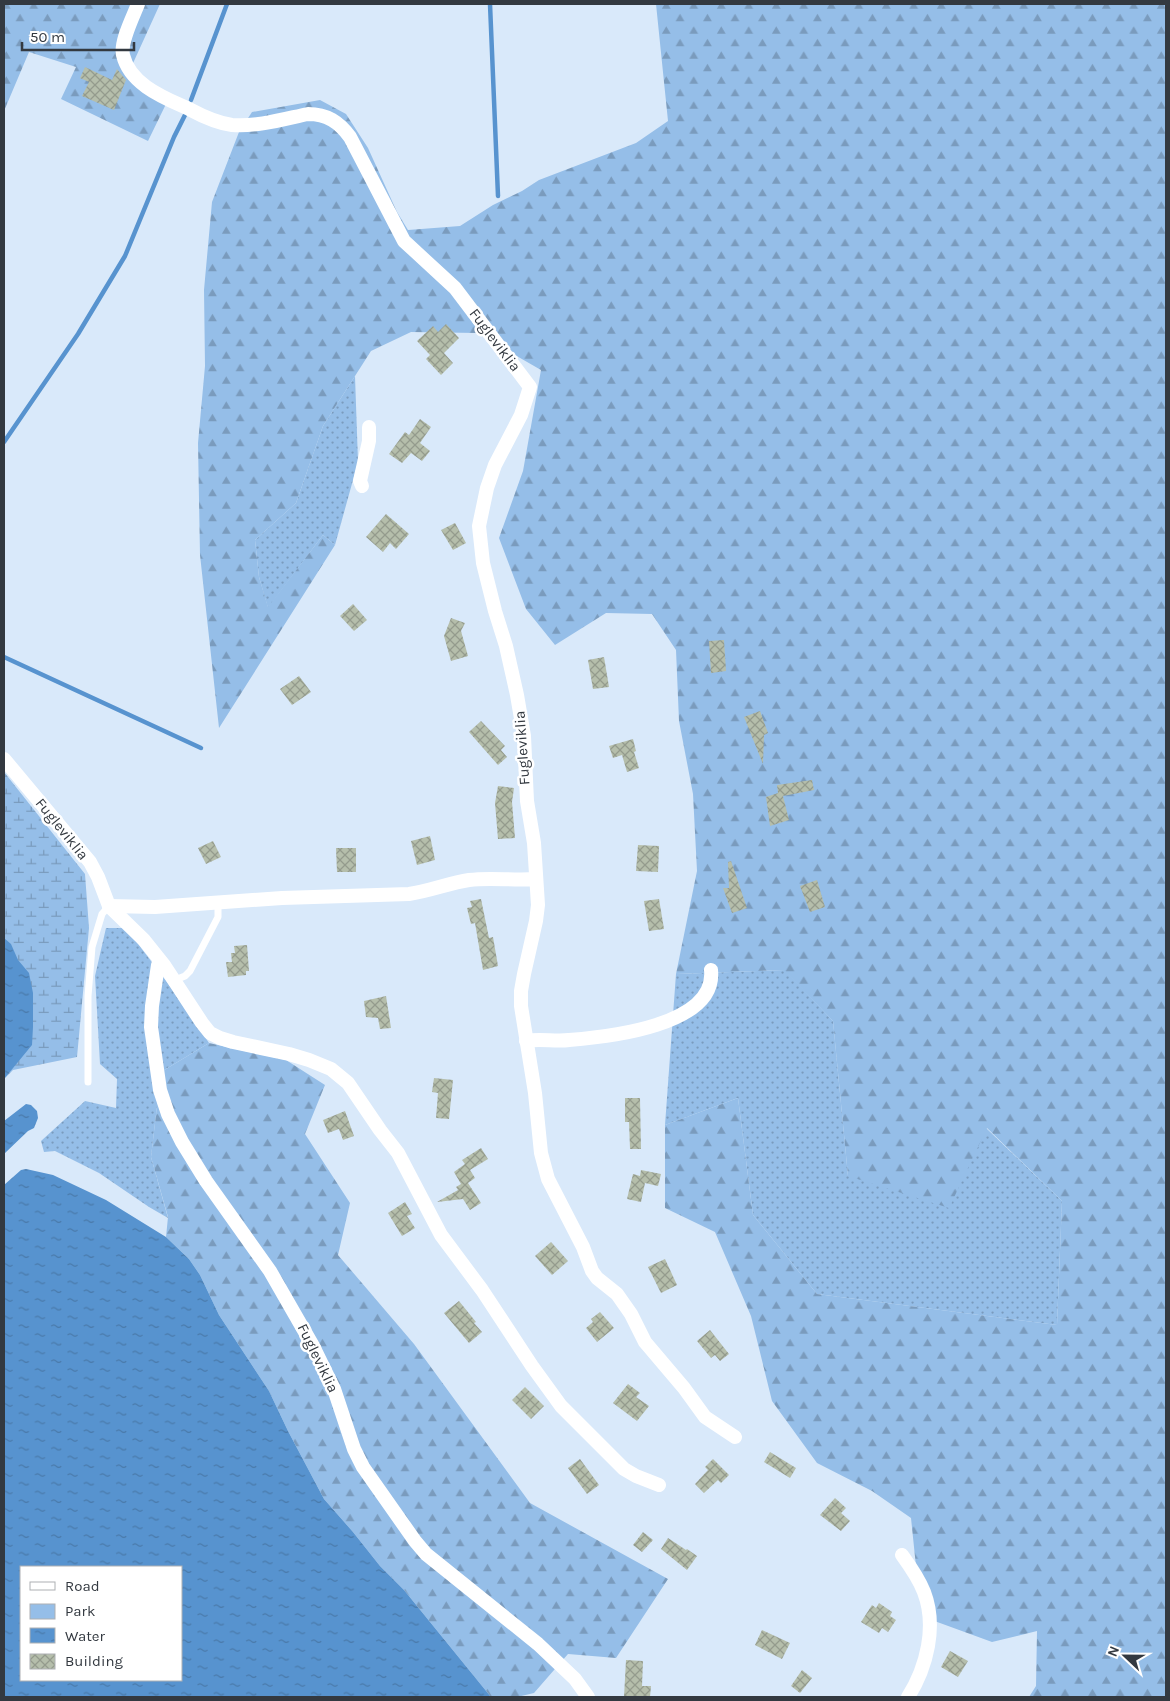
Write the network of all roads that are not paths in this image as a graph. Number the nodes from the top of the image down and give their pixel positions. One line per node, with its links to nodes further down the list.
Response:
1 (138, 4): 5 (street, Fugleviklia)
2 (369, 427): 3 (street)
3 (362, 486)
4 (4, 759): 7 (street, Fugleviklia)
5 (536, 879): 6 (street); 11 (street, Fugleviklia)
6 (218, 902): 7 (street); 10 (lane)
7 (109, 906): 8 (street, Fugleviklia); 12 (lane)
8 (161, 962): 10 (street, Fugleviklia); 16 (street, Fugleviklia)
9 (711, 970): 11 (street)
10 (175, 980): 14 (street, Fugleviklia)
11 (526, 1041): 13 (street, Fugleviklia)
12 (88, 1082)
13 (736, 1437)
14 (660, 1485)
15 (902, 1555): 17 (street)
16 (588, 1697)
17 (908, 1697)

